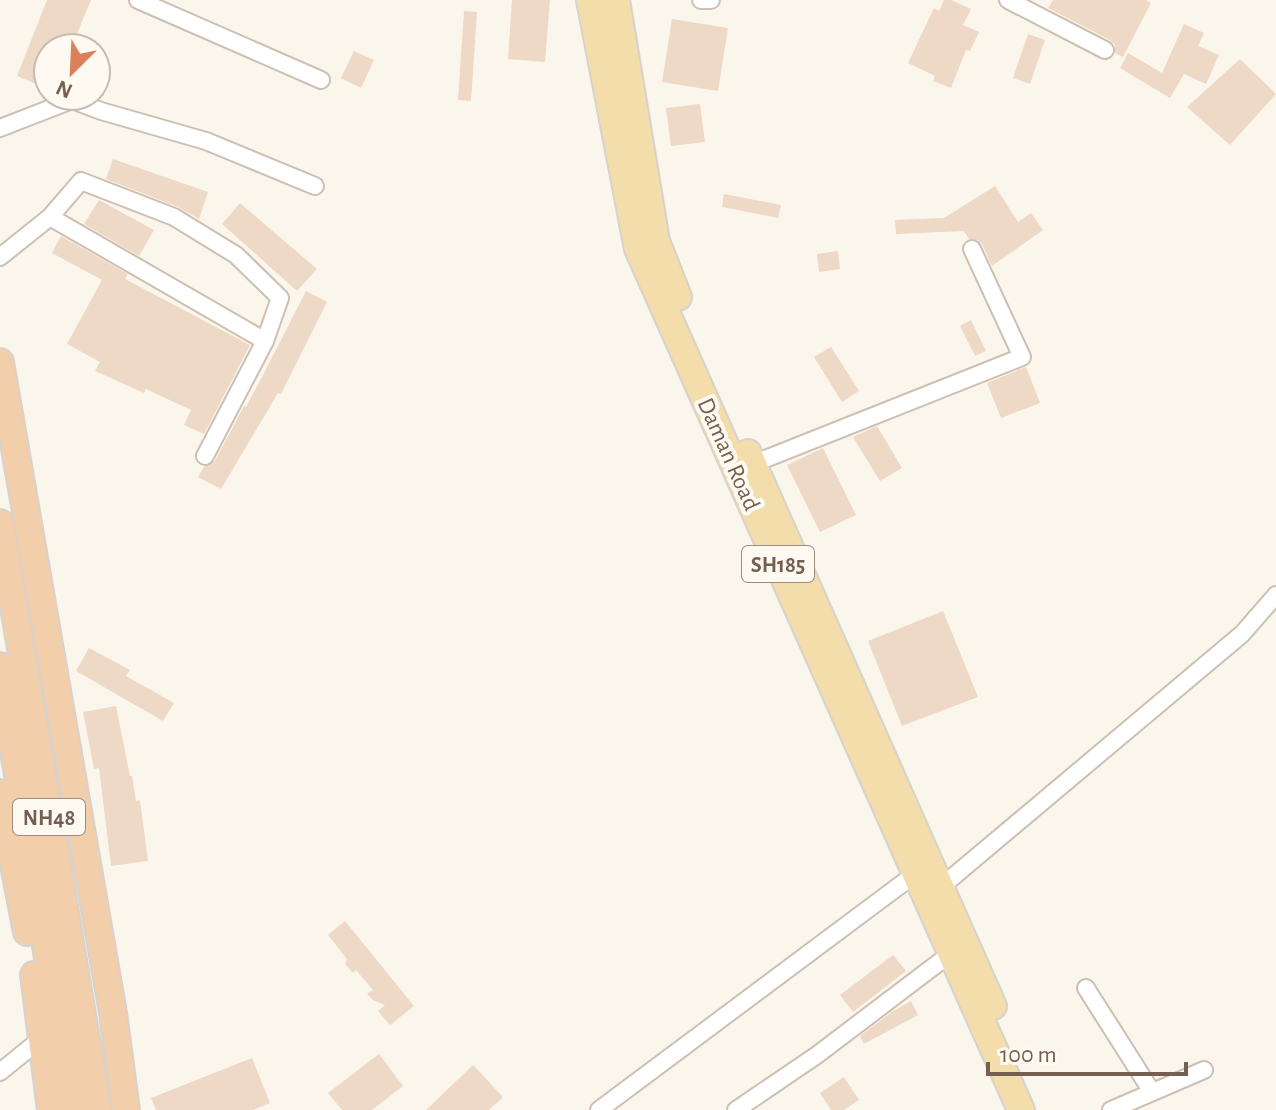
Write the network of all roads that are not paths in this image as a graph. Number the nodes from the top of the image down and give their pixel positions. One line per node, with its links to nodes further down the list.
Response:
1 (138, 0): 8 (street)
2 (590, 0): 17 (main road, Daman Road / SH185)
3 (616, 0): 17 (main road)
4 (701, 0): 5 (street)
5 (711, 0)
6 (1008, 0): 7 (street)
7 (1105, 50)
8 (321, 80)
9 (0, 128): 10 (street)
10 (315, 186)
11 (50, 217): 13 (street); 14 (street); 14 (street)
12 (972, 249): 17 (street)
13 (0, 257)
14 (265, 341): 16 (street)
15 (0, 362): 32 (highway)
16 (205, 456)
17 (744, 467): 22 (main road, Daman Road / SH185)
18 (0, 523): 31 (highway, NH48)
19 (1276, 595): 22 (street)
20 (0, 666): 30 (highway, NH48)
21 (0, 793): 25 (highway)
22 (927, 884): 23 (main road, Daman Road / SH185); 33 (street)
23 (958, 950): 34 (street); 35 (main road, Daman Road / SH185); 36 (main road)
24 (1086, 988): 28 (street)
25 (42, 1038): 27 (street); 29 (highway)
26 (1204, 1070): 28 (street)
27 (0, 1072)
28 (1152, 1092): 37 (street)
29 (51, 1110)
30 (73, 1110)
31 (98, 1110)
32 (126, 1110)
33 (599, 1110)
34 (736, 1110)
35 (1021, 1110)
36 (1039, 1110)
37 (1111, 1110)

